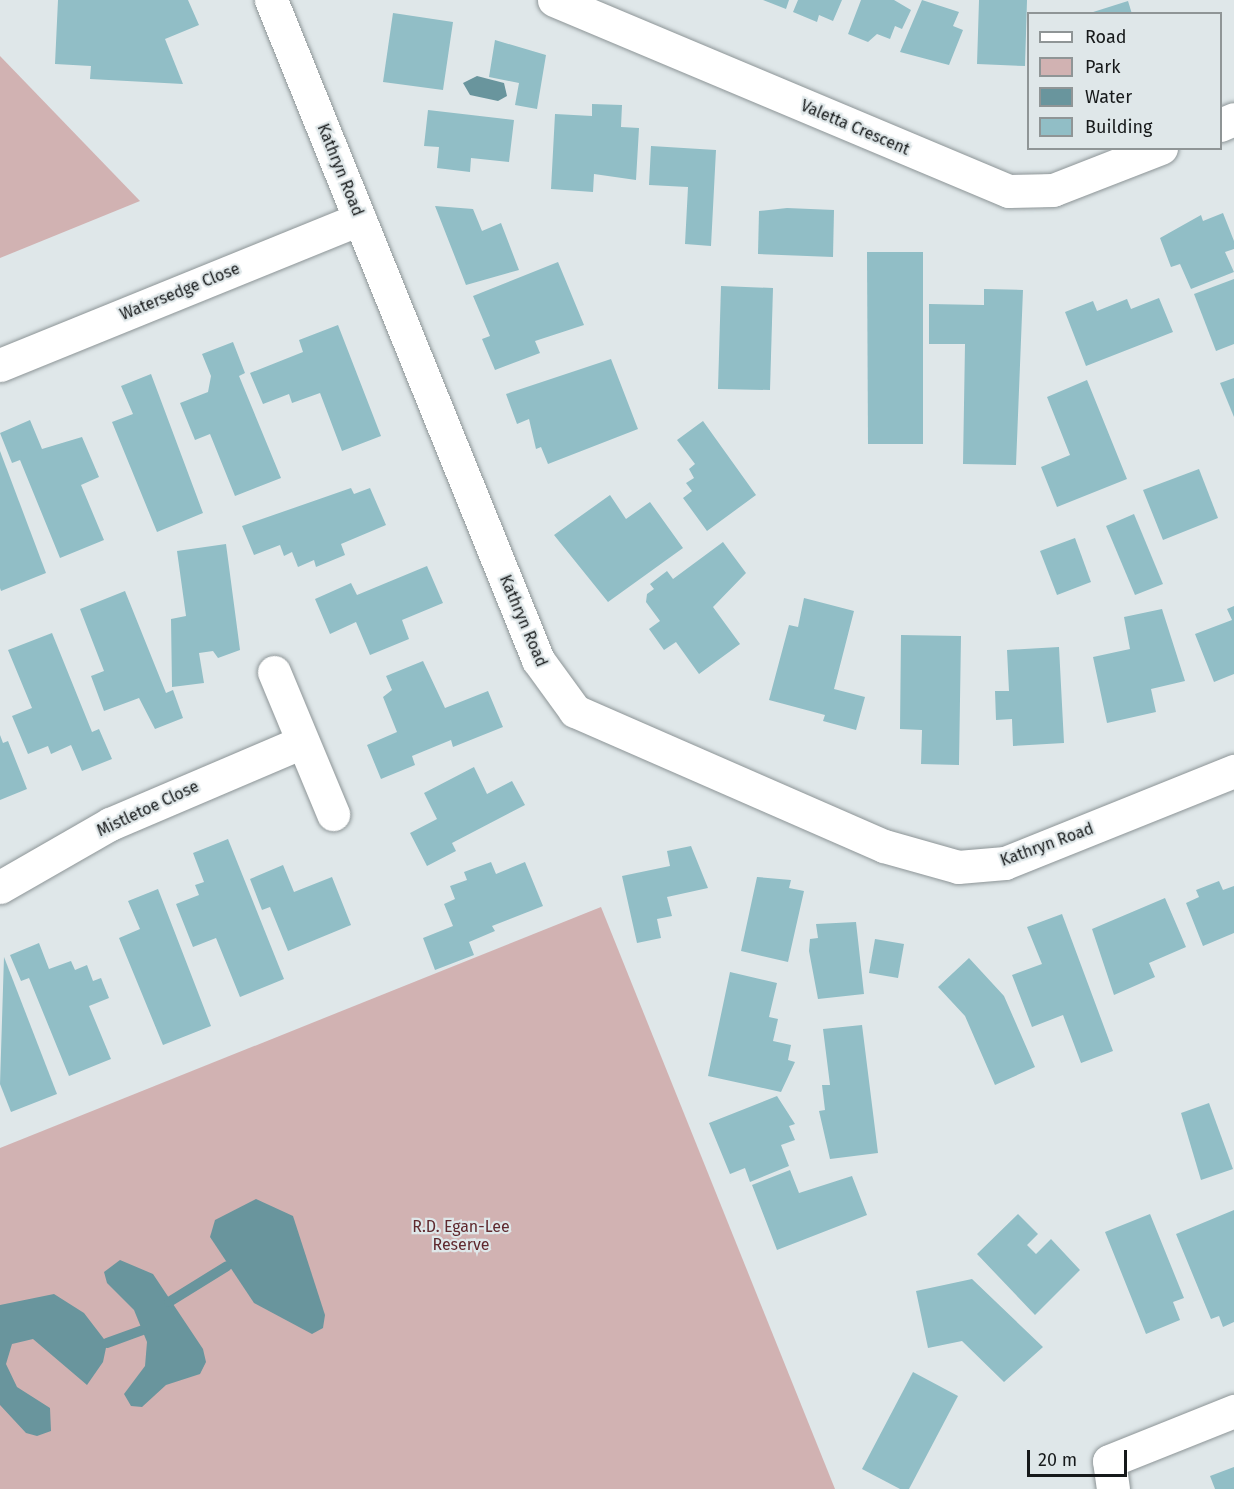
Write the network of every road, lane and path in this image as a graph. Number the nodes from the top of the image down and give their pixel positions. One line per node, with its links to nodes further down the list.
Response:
1 (271, 0): 4 (street, Kathryn Road)
2 (554, 0): 3 (street, Valetta Crescent)
3 (1156, 150)
4 (360, 219): 5 (street, Watersedge Close); 8 (street, Kathryn Road)
5 (0, 365)
6 (274, 672): 7 (street)
7 (302, 742): 9 (street); 10 (street, Mistletoe Close)
8 (1234, 771)
9 (333, 814)
10 (0, 887)
11 (1234, 1411): 12 (street)
12 (1113, 1489)

